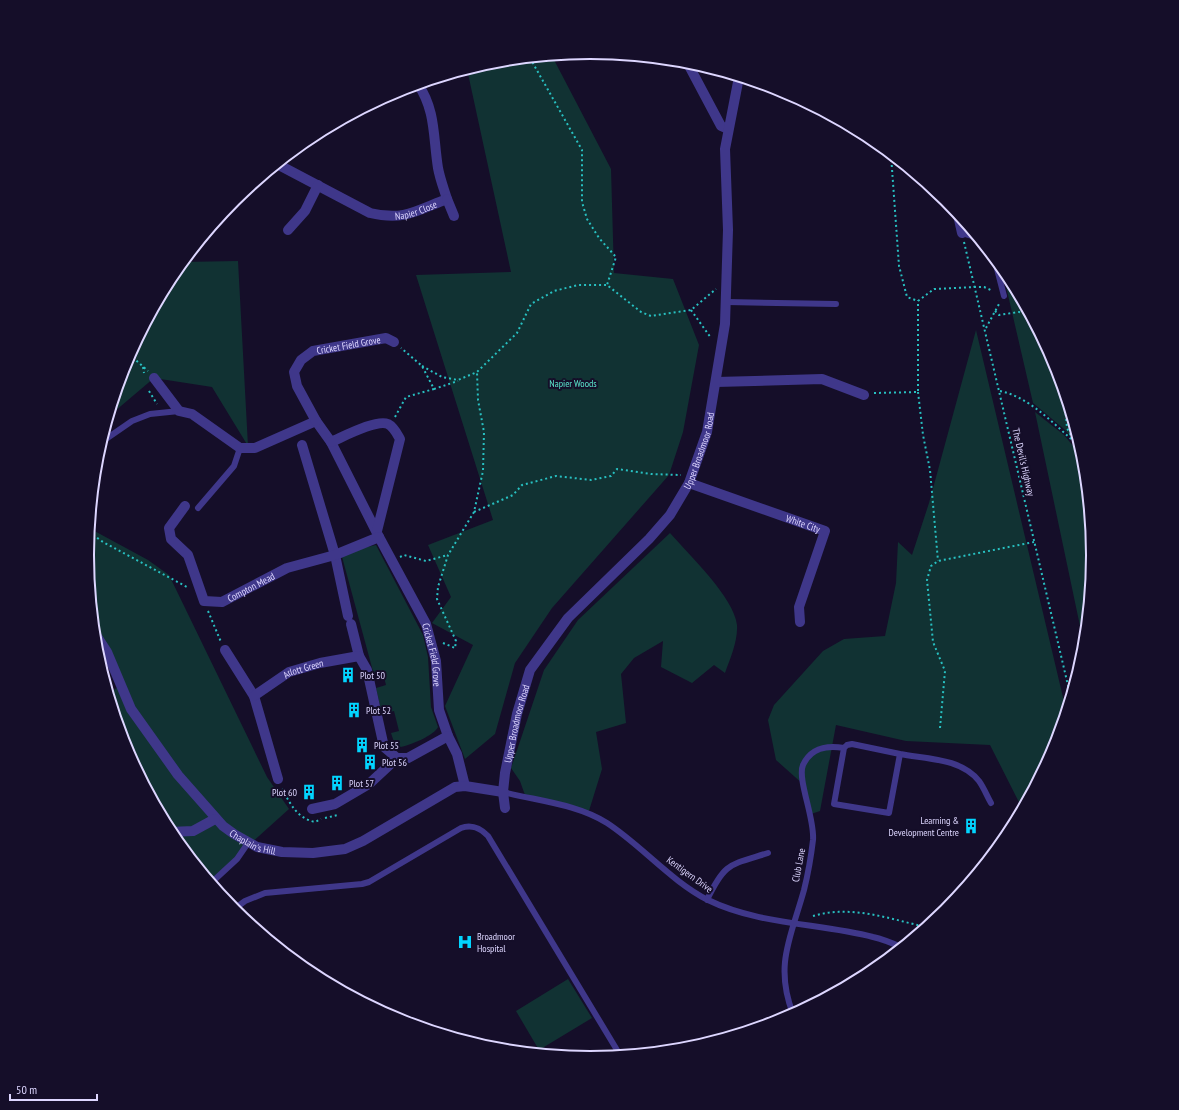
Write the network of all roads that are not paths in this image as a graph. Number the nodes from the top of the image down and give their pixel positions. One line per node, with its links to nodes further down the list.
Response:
1 (691, 70): 4 (street)
2 (738, 82): 4 (street, Upper Broadmoor Road)
3 (421, 89): 7 (street, Napier Close)
4 (728, 129): 15 (street, Upper Broadmoor Road)
5 (281, 166): 6 (street, Napier Close)
6 (318, 185): 7 (street, Napier Close); 10 (street)
7 (447, 199): 8 (street)
8 (454, 216)
9 (961, 226): 11 (street)
10 (288, 230)
11 (962, 233): 12 (lane)
12 (968, 235)
13 (999, 274): 14 (lane)
14 (1004, 296)
15 (727, 302): 16 (lane); 19 (street, Upper Broadmoor Road)
16 (836, 304)
17 (394, 342): 22 (street, Cricket Field Grove)
18 (152, 375): 21 (street)
19 (716, 382): 20 (street); 27 (street, Upper Broadmoor Road)
20 (864, 395)
21 (179, 411): 23 (lane); 26 (street)
22 (316, 421): 24 (street, Cricket Field Grove); 26 (street)
23 (108, 438)
24 (331, 442): 30 (street, Cricket Field Grove); 30 (street)
25 (302, 445): 31 (street)
26 (240, 448): 29 (lane)
27 (691, 478): 32 (street, White City); 43 (street, Upper Broadmoor Road)
28 (185, 506): 31 (street, Compton Mead)
29 (198, 508)
30 (378, 534): 31 (street, Compton Mead); 37 (street, Cricket Field Grove)
31 (335, 555): 35 (street)
32 (800, 622)
33 (102, 644): 47 (street, Chaplain's Hill)
34 (225, 650): 36 (street)
35 (359, 656): 36 (street, Arlott Green); 40 (street)
36 (254, 696): 41 (street)
37 (448, 736): 40 (street); 42 (street, Cricket Field Grove)
38 (844, 748): 39 (lane, Club Lane); 39 (lane); 54 (lane, Club Lane)
39 (900, 754): 44 (lane, Club Lane)
40 (397, 758): 46 (street)
41 (278, 779)
42 (465, 786): 43 (street, Chaplain's Hill); 49 (street, Chaplain's Hill)
43 (503, 792): 45 (street, Upper Broadmoor Road); 52 (lane, Kentigern Drive)
44 (991, 803)
45 (505, 808)
46 (312, 809)
47 (215, 819): 48 (street); 49 (street, Chaplain's Hill)
48 (177, 832)
49 (248, 843): 51 (lane)
50 (768, 853): 52 (lane)
51 (215, 879)
52 (707, 900): 54 (lane, Kentigern Drive)
53 (238, 905): 57 (lane)
54 (792, 922): 55 (lane, Kentigern Drive); 56 (lane, Club Lane)
55 (896, 945)
56 (791, 1008)
57 (617, 1050)

